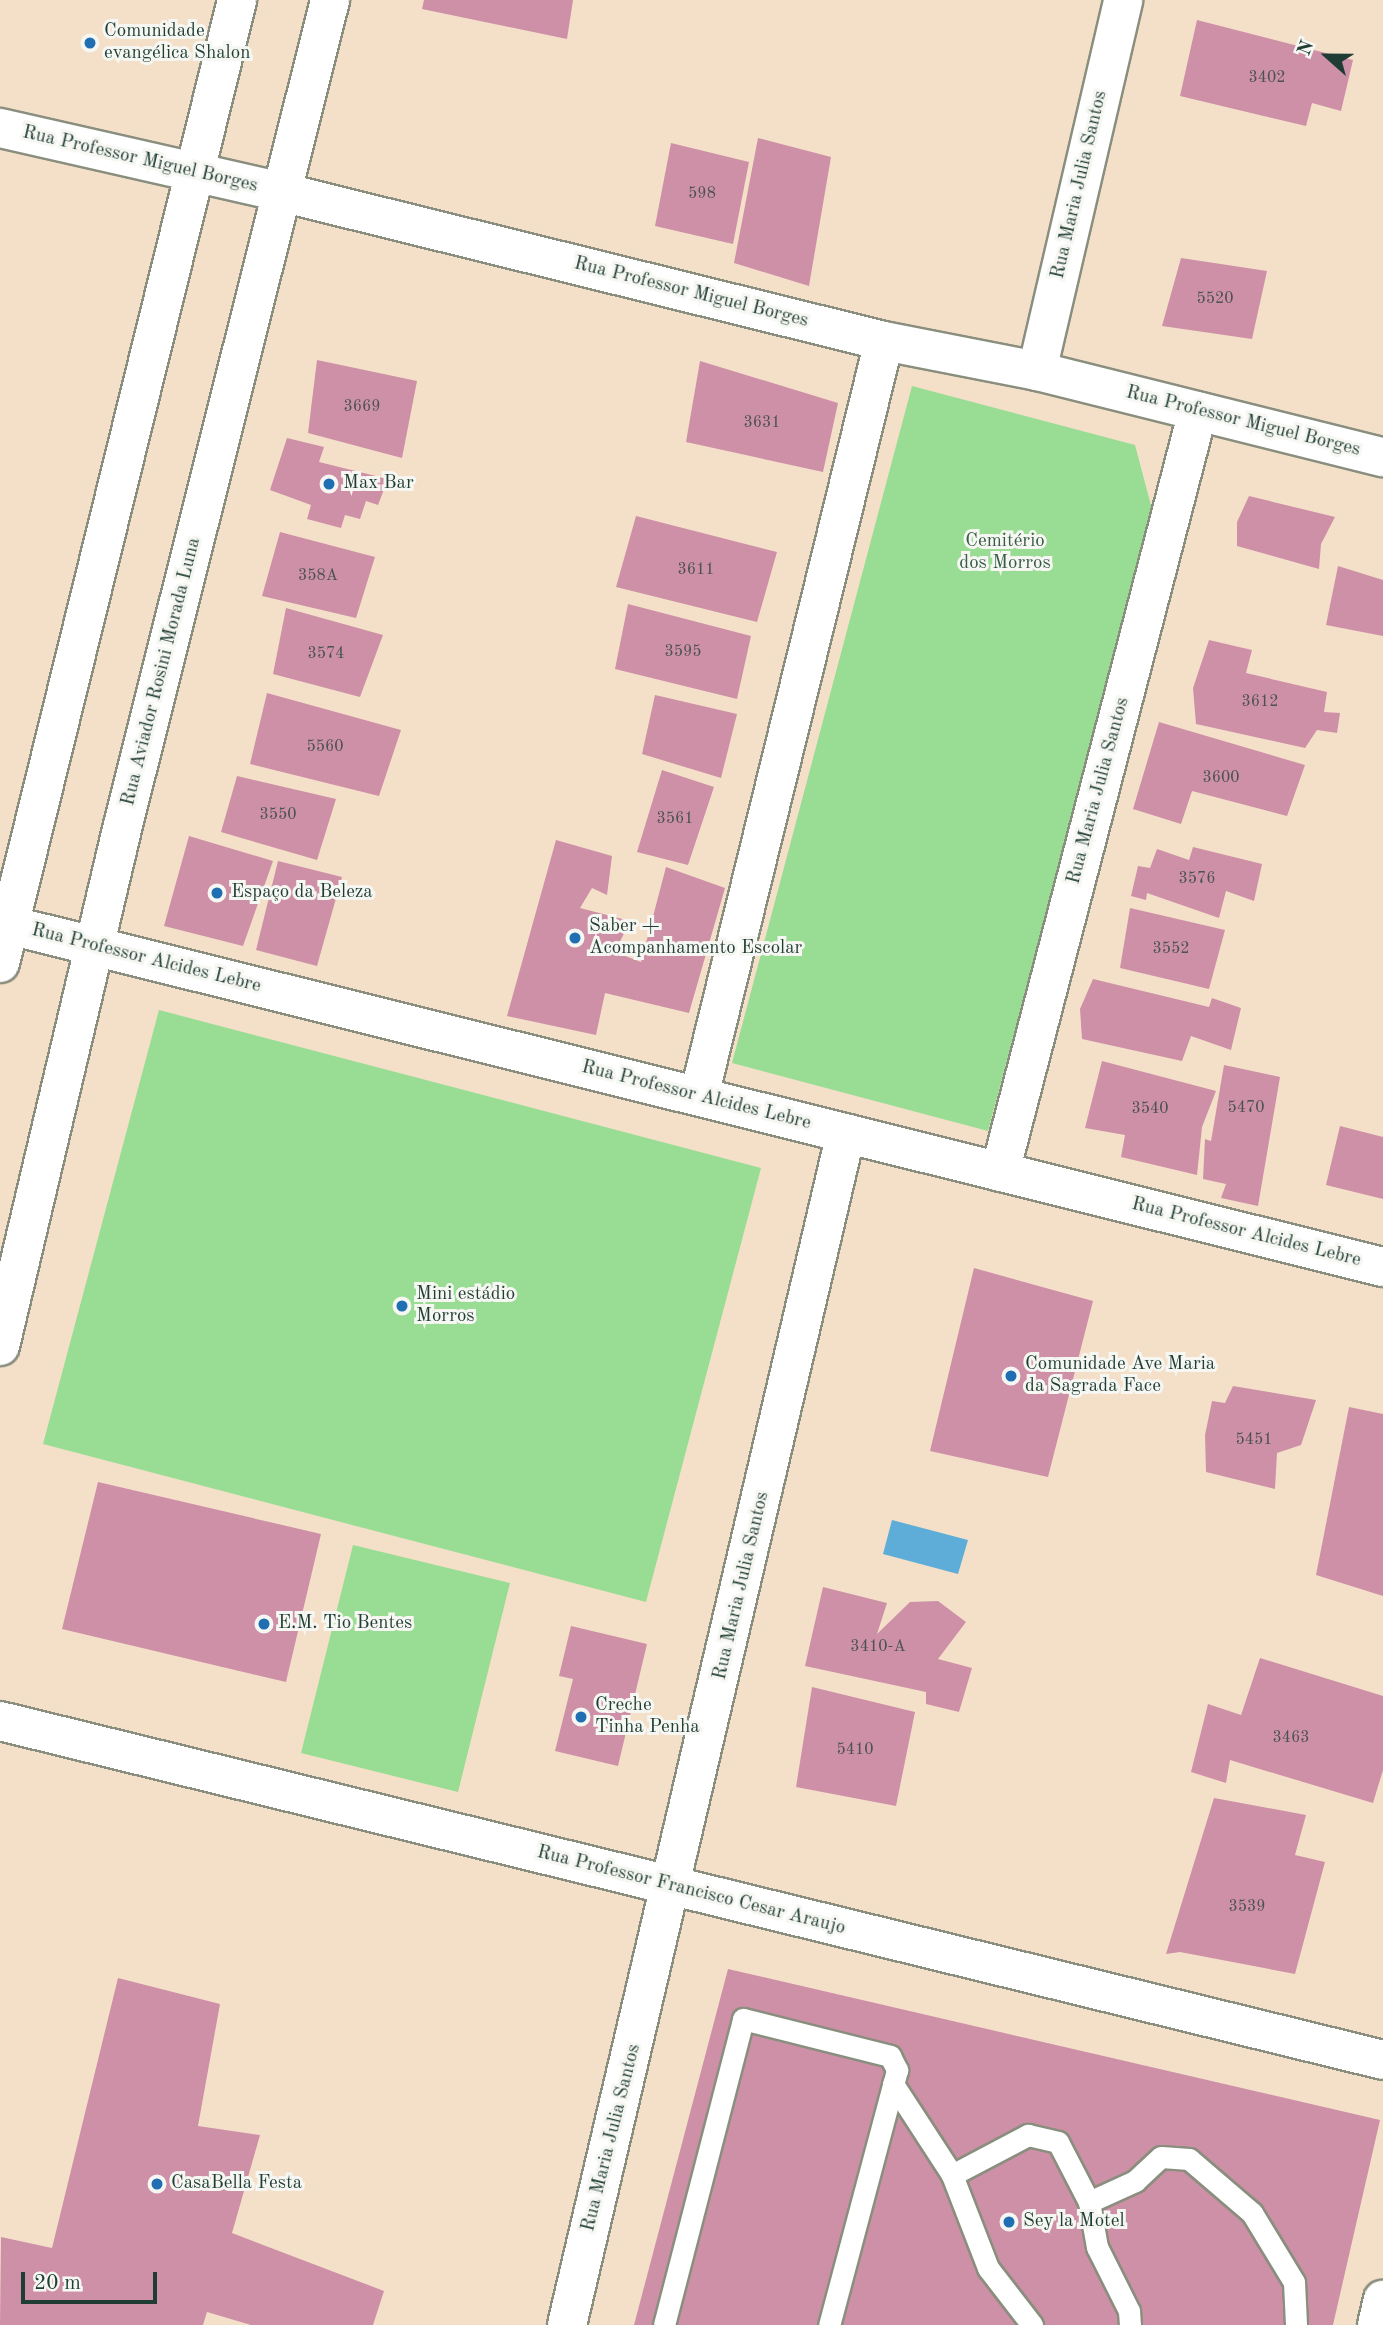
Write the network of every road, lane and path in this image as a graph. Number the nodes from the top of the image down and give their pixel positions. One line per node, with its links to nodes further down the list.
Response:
1 (237, 0): 5 (street)
2 (330, 0): 6 (street, Rua Aviador Rosini Morada Luna)
3 (1123, 0): 8 (street, Rua Maria Julia Santos)
4 (0, 128): 5 (street, Rua Professor Miguel Borges)
5 (197, 174): 6 (street, Rua Professor Miguel Borges); 11 (street)
6 (285, 192): 7 (street, Rua Professor Miguel Borges); 12 (street, Rua Aviador Rosini Morada Luna)
7 (884, 341): 8 (street, Rua Professor Miguel Borges); 14 (street)
8 (1037, 371): 9 (street, Rua Professor Miguel Borges)
9 (1198, 411): 10 (street, Rua Professor Miguel Borges); 16 (street, Rua Maria Julia Santos)
10 (1383, 457)
11 (9, 925): 12 (street, Rua Professor Alcides Lebre); 13 (street)
12 (93, 945): 14 (street, Rua Professor Alcides Lebre); 18 (street, Rua Aviador Rosini Morada Luna)
13 (0, 963)
14 (699, 1096): 15 (street, Rua Professor Alcides Lebre)
15 (846, 1133): 16 (street, Rua Professor Alcides Lebre); 20 (street, Rua Maria Julia Santos)
16 (1000, 1171): 17 (street, Rua Professor Alcides Lebre)
17 (1383, 1267)
18 (0, 1346)
19 (0, 1721): 20 (street, Rua Professor Francisco Cesar Araujo)
20 (673, 1887): 21 (street, Rua Professor Francisco Cesar Araujo); 26 (street, Rua Maria Julia Santos)
21 (1383, 2060)
22 (893, 2084): 23 (lane); 27 (lane); 28 (lane)
23 (952, 2175): 24 (lane); 29 (lane)
24 (1089, 2202): 30 (lane); 31 (lane)
25 (1383, 2300): 32 (street)
26 (567, 2325)
27 (664, 2325)
28 (829, 2325)
29 (1032, 2325)
30 (1130, 2325)
31 (1296, 2325)
32 (1377, 2325)

